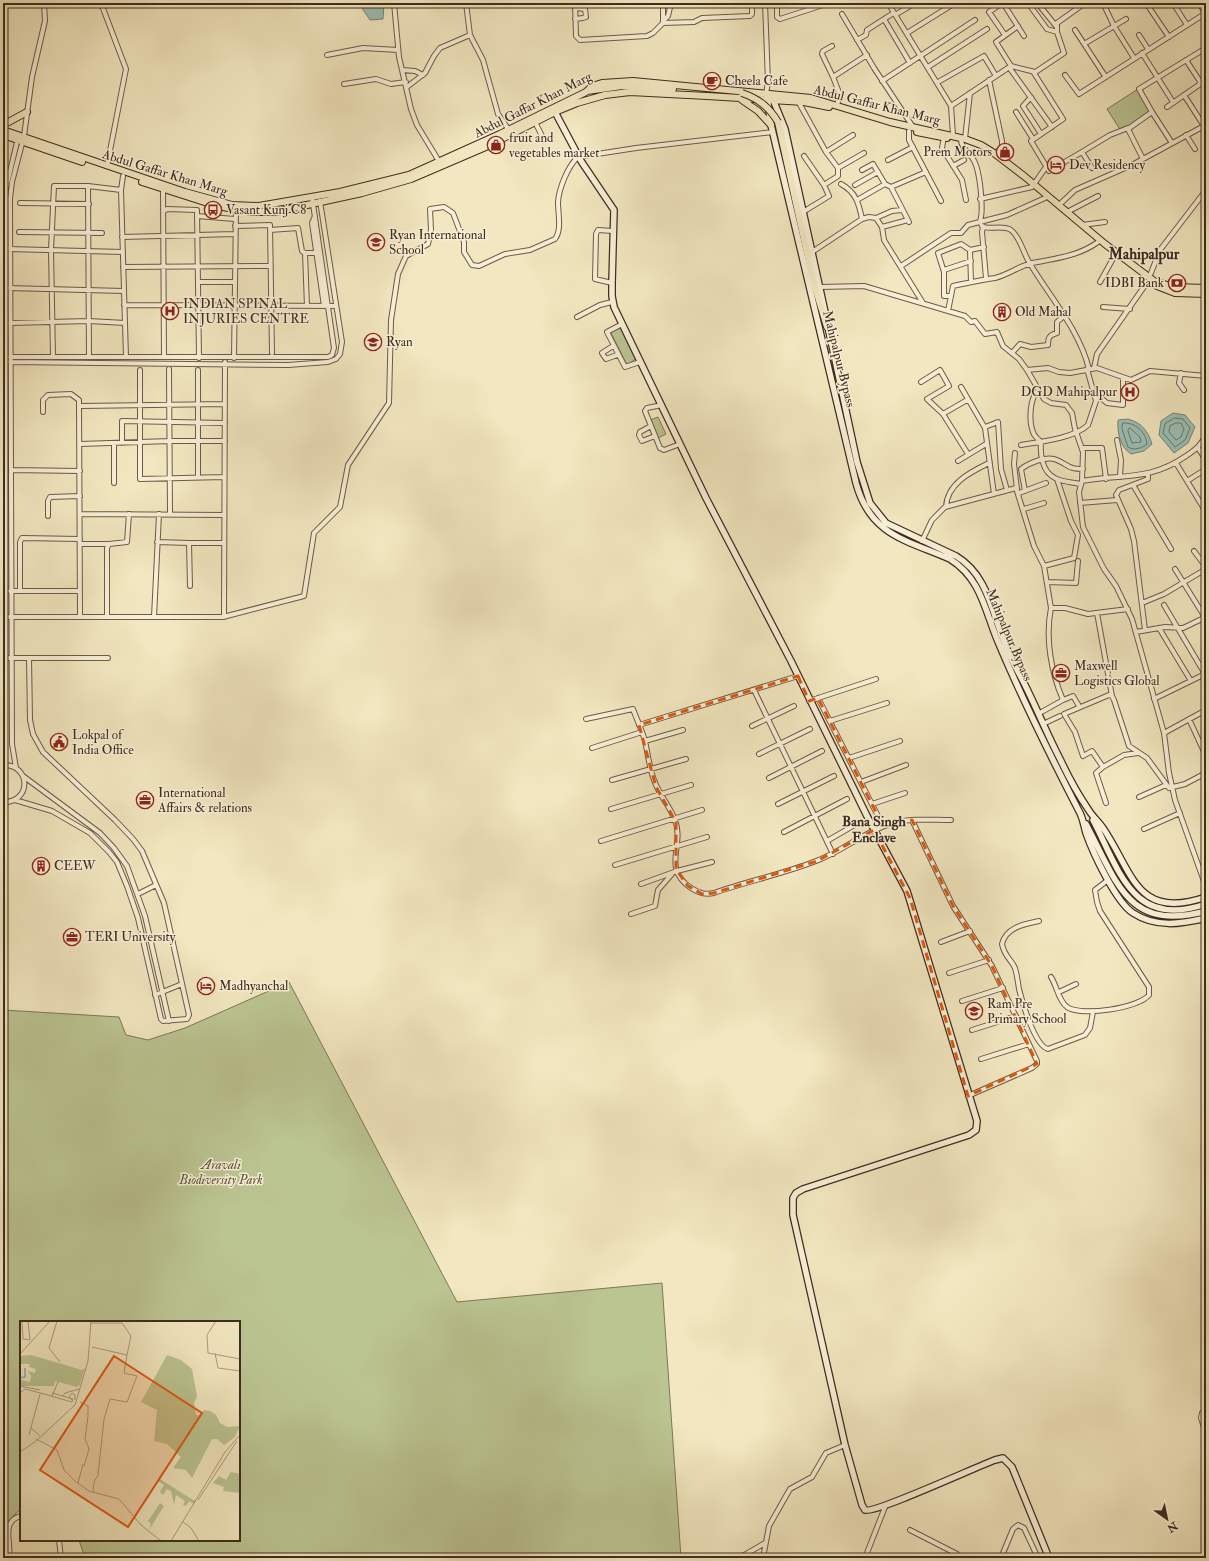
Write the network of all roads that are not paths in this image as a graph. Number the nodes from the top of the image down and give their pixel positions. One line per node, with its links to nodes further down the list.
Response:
1 (44, 3): 87 (street)
2 (101, 3): 124 (street)
3 (394, 3): 51 (street)
4 (466, 3): 41 (street)
5 (575, 3): 24 (street)
6 (663, 3): 32 (street)
7 (670, 3): 32 (street)
8 (752, 3): 32 (street)
9 (765, 3): 81 (street)
10 (777, 3): 22 (street)
11 (829, 3): 22 (street)
12 (889, 3): 27 (street)
13 (915, 3): 27 (street)
14 (955, 3): 40 (street)
15 (1002, 3): 34 (street); 42 (street)
16 (1028, 3): 39 (street)
17 (1085, 3): 35 (street)
18 (1103, 3): 36 (street)
19 (1146, 3): 45 (street)
20 (1173, 3): 33 (street)
21 (1199, 3): 25 (street)
22 (820, 5)
23 (1039, 5): 35 (street)
24 (575, 8): 28 (street); 28 (street)
25 (1206, 13): 33 (street)
26 (842, 14): 46 (street)
27 (894, 15): 30 (street); 40 (street)
28 (576, 19): 32 (street)
29 (1126, 19): 36 (street)
30 (884, 20): 46 (street); 58 (street)
31 (975, 20): 55 (street)
32 (663, 22)
33 (1187, 25): 45 (street)
34 (1018, 26): 42 (street); 44 (street)
35 (1056, 26): 39 (street)
36 (1114, 26): 47 (street); 56 (street)
37 (987, 29): 59 (street)
38 (1075, 30): 47 (street)
39 (1057, 32): 62 (street)
40 (907, 33): 55 (street)
41 (470, 35): 64 (street); 99 (street)
42 (1005, 35): 60 (street)
43 (1139, 35): 50 (street)
44 (1024, 36)
45 (1169, 37): 50 (street)
46 (857, 40): 54 (street)
47 (1084, 44): 66 (street)
48 (832, 46): 67 (street)
49 (1206, 48): 57 (street)
50 (1148, 49): 52 (street)
51 (398, 50): 53 (street); 61 (street)
52 (1142, 53): 56 (street); 68 (street)
53 (327, 54)
54 (867, 55): 67 (street); 71 (street)
55 (921, 56): 58 (street); 59 (street)
56 (1134, 58): 66 (street)
57 (1186, 60): 68 (street); 73 (street)
58 (910, 63): 71 (street)
59 (928, 67): 72 (street)
60 (1011, 68): 62 (street); 65 (street); 80 (street)
61 (402, 70): 64 (street); 75 (street)
62 (1034, 72): 94 (street)
63 (1065, 75): 66 (street)
64 (423, 76): 75 (street)
65 (996, 76): 69 (street); 72 (street)
66 (1105, 76)
67 (833, 77): 84 (street)
68 (1158, 78): 83 (street); 90 (street)
69 (989, 80): 77 (street); 118 (street)
70 (1206, 80): 73 (street)
71 (882, 81): 97 (street)
72 (938, 82): 85 (street)
73 (1201, 83): 78 (street)
74 (344, 84): 75 (street)
75 (406, 84): 123 (street)
76 (586, 92): 79 (main road); 81 (main road, Abdul Gaffar Khan Marg); 99 (main road, Abdul Gaffar Khan Marg)
77 (970, 93): 85 (street); 110 (street)
78 (1184, 95): 83 (street); 96 (street)
79 (741, 96): 81 (main road, Abdul Gaffar Khan Marg); 88 (main road, Abdul Gaffar Khan Marg); 93 (main road); 238 (main road, bridge)
80 (1031, 97): 94 (street); 101 (street)
81 (770, 98): 82 (main road, Abdul Gaffar Khan Marg); 84 (main road, Abdul Gaffar Khan Marg); 93 (street, Mahipalpur Bypass); 157 (street, Mahipalpur Bypass)
82 (798, 101): 97 (main road, Abdul Gaffar Khan Marg); 114 (street)
83 (1173, 102): 86 (street)
84 (837, 105): 97 (main road, Abdul Gaffar Khan Marg)
85 (951, 106): 104 (street)
86 (1167, 107)
87 (27, 112): 92 (main road); 107 (street)
88 (554, 112): 91 (main road, Abdul Gaffar Khan Marg); 119 (street)
89 (1016, 112): 108 (street)
90 (1152, 112): 95 (street); 111 (street)
91 (534, 122): 109 (street); 123 (main road, Abdul Gaffar Khan Marg)
92 (3, 125)
93 (771, 125): 100 (street, Mahipalpur Bypass)
94 (1052, 127): 101 (street)
95 (1128, 128): 115 (street); 120 (street)
96 (1205, 128): 105 (street)
97 (911, 129): 104 (main road, Abdul Gaffar Khan Marg); 106 (main road, Abdul Gaffar Khan Marg); 112 (street)
98 (3, 130): 107 (main road, Abdul Gaffar Khan Marg)
99 (509, 130): 123 (main road, Abdul Gaffar Khan Marg)
100 (773, 132): 119 (street); 460 (street, Mahipalpur Bypass)
101 (1041, 134): 108 (street)
102 (3, 135): 107 (main road, Abdul Gaffar Khan Marg)
103 (853, 135): 114 (street)
104 (953, 135): 110 (main road, Abdul Gaffar Khan Marg)
105 (1186, 135): 111 (street); 113 (street)
106 (944, 137): 110 (main road, Abdul Gaffar Khan Marg); 125 (street)
107 (21, 138): 124 (main road, Abdul Gaffar Khan Marg); 132 (main road, Abdul Gaffar Khan Marg); 177 (street); 184 (street)
108 (1033, 139): 126 (street)
109 (544, 140)
110 (963, 140): 118 (main road, Abdul Gaffar Khan Marg); 138 (main road, Abdul Gaffar Khan Marg); 145 (street)
111 (1172, 143): 120 (street)
112 (913, 147): 121 (street); 131 (street)
113 (1195, 149)
114 (826, 152): 127 (street)
115 (1082, 152): 126 (street); 128 (street)
116 (864, 153): 127 (street)
117 (804, 156): 135 (street)
118 (998, 156): 138 (main road, Abdul Gaffar Khan Marg)
119 (578, 157): 171 (street); 384 (street)
120 (1143, 159): 153 (street)
121 (888, 160)
122 (964, 160): 125 (street)
123 (440, 165): 146 (main road, Abdul Gaffar Khan Marg)
124 (107, 166): 146 (main road, Abdul Gaffar Khan Marg)
125 (953, 166): 148 (street)
126 (1046, 167): 138 (street)
127 (838, 168): 135 (street)
128 (1092, 168)
129 (862, 170): 130 (street)
130 (878, 172): 134 (street); 136 (street)
131 (926, 172): 139 (street); 149 (street)
132 (123, 176): 140 (street); 142 (main road, Abdul Gaffar Khan Marg)
133 (841, 184): 147 (street)
134 (885, 184): 139 (street); 147 (street)
135 (824, 185): 157 (street)
136 (855, 185)
137 (88, 186): 140 (street); 151 (street); 152 (street)
138 (1033, 186): 144 (main road, Abdul Gaffar Khan Marg); 145 (street); 153 (main road, Abdul Gaffar Khan Marg)
139 (891, 187): 155 (street)
140 (121, 190): 179 (street)
141 (1206, 190): 203 (street)
142 (163, 191): 154 (main road, Abdul Gaffar Khan Marg); 156 (street)
143 (1098, 196): 158 (street)
144 (1045, 198): 164 (street); 181 (main road, Abdul Gaffar Khan Marg)
145 (980, 199): 164 (street)
146 (316, 200): 154 (main road, Abdul Gaffar Khan Marg); 160 (street); 227 (street)
147 (857, 200): 163 (street)
148 (966, 200)
149 (941, 201)
150 (20, 203): 151 (street)
151 (53, 203): 152 (street); 173 (street)
152 (88, 204): 174 (street)
153 (1059, 205): 158 (main road, Abdul Gaffar Khan Marg)
154 (236, 210): 162 (street)
155 (902, 210): 161 (street); 168 (street)
156 (164, 211): 159 (street); 180 (street)
157 (803, 212): 189 (street, Mahipalpur Bypass)
158 (1066, 212): 166 (main road, Abdul Gaffar Khan Marg)
159 (197, 216): 162 (street); 178 (street)
160 (315, 216): 191 (street); 226 (street)
161 (876, 218): 163 (street); 168 (street)
162 (235, 219): 167 (street)
163 (862, 219): 189 (street)
164 (980, 221): 169 (street); 198 (street)
165 (1105, 222): 166 (street)
166 (1082, 225): 203 (main road, Abdul Gaffar Khan Marg)
167 (235, 226): 170 (street); 176 (street)
168 (882, 227): 198 (street)
169 (983, 227): 182 (street); 194 (street)
170 (270, 230): 190 (street); 197 (street)
171 (613, 231): 208 (street); 208 (street)
172 (19, 232): 173 (street)
173 (52, 232): 174 (street); 185 (street)
174 (89, 233): 175 (street); 187 (street)
175 (102, 233)
176 (235, 234): 178 (street); 196 (street)
177 (3, 235): 183 (street)
178 (197, 235): 180 (street); 195 (street)
179 (122, 237): 180 (street); 188 (street)
180 (164, 237): 200 (street)
181 (1098, 242): 192 (main road, Abdul Gaffar Khan Marg); 194 (street)
182 (984, 247): 186 (street); 202 (street)
183 (4, 249): 184 (street); 210 (street)
184 (9, 249): 185 (street); 211 (street)
185 (51, 250): 187 (street); 213 (street)
186 (970, 250): 193 (street); 201 (street)
187 (89, 251): 188 (street); 214 (street)
188 (123, 252): 199 (street)
189 (812, 252): 209 (street, Mahipalpur Bypass)
190 (305, 253): 191 (street); 225 (street)
191 (316, 253): 226 (street)
192 (1115, 255): 203 (main road, Abdul Gaffar Khan Marg); 207 (street)
193 (971, 261): 201 (street); 206 (street)
194 (1030, 263): 202 (street); 231 (street)
195 (198, 266): 196 (street); 200 (street); 204 (street)
196 (235, 266): 197 (street); 205 (street)
197 (271, 266): 224 (street)
198 (901, 266): 219 (street)
199 (123, 267): 200 (street); 215 (street)
200 (164, 267): 221 (street)
201 (944, 270): 217 (street)
202 (986, 278): 206 (street)
203 (1149, 279): 212 (main road, Abdul Gaffar Khan Marg); 216 (main road, Abdul Gaffar Khan Marg); 229 (street)
204 (198, 282): 205 (street); 222 (street)
205 (235, 282): 223 (street)
206 (971, 282): 217 (street)
207 (1100, 282)
208 (612, 283): 218 (street)
209 (820, 287): 219 (street); 238 (street, Mahipalpur Bypass)
210 (3, 288): 211 (street); 240 (street)
211 (10, 288): 213 (street); 235 (street)
212 (1206, 288)
213 (53, 290): 214 (street); 234 (street)
214 (89, 291): 215 (street); 233 (street)
215 (124, 291): 220 (street)
216 (1206, 294)
217 (951, 296): 230 (street)
218 (612, 302): 232 (street); 237 (street)
219 (923, 303): 230 (street)
220 (124, 305): 221 (street); 236 (street)
221 (164, 305): 222 (street); 250 (street)
222 (198, 305): 223 (street); 251 (street)
223 (235, 305): 224 (street); 252 (street)
224 (272, 306): 225 (street); 241 (street)
225 (307, 306): 226 (street)
226 (326, 306): 227 (street); 243 (street)
227 (336, 306): 254 (street)
228 (1103, 307): 229 (street)
229 (1130, 309): 258 (street)
230 (948, 311): 242 (street)
231 (1064, 316): 242 (street); 260 (street)
232 (577, 318)
233 (89, 321): 234 (street); 236 (street); 248 (street)
234 (53, 322): 235 (street); 247 (street)
235 (10, 323): 246 (street)
236 (125, 323): 249 (street)
237 (622, 324): 239 (street); 257 (street)
238 (827, 327): 354 (street, Mahipalpur Bypass)
239 (613, 346): 244 (street); 244 (street)
240 (4, 351): 245 (street)
241 (272, 352)
242 (1012, 353): 263 (street)
243 (332, 355): 252 (street); 254 (street)
244 (617, 355): 257 (street)
245 (5, 357): 246 (street); 255 (street)
246 (11, 357): 247 (street); 256 (street)
247 (53, 357): 248 (street)
248 (89, 357): 249 (street)
249 (126, 357): 250 (street)
250 (164, 357): 251 (street)
251 (199, 358): 253 (street)
252 (234, 358): 253 (street)
253 (225, 360): 254 (street); 256 (street); 274 (street)
254 (336, 360)
255 (5, 362): 256 (street); 281 (street)
256 (11, 362): 314 (street)
257 (640, 362): 277 (street)
258 (1094, 368): 260 (street); 266 (street)
259 (169, 369): 276 (street)
260 (1088, 369): 263 (street); 271 (street)
261 (140, 370): 275 (street)
262 (198, 370): 273 (street)
263 (1027, 370): 269 (street)
264 (1181, 373): 265 (street); 266 (street); 270 (street)
265 (1206, 376)
266 (1123, 378): 271 (street)
267 (922, 382): 280 (street)
268 (961, 387): 272 (street)
269 (1039, 390): 288 (street); 297 (street)
270 (1184, 390)
271 (1096, 398): 288 (street)
272 (967, 400): 280 (street); 287 (street)
273 (199, 404): 274 (street); 276 (street); 284 (street)
274 (225, 404): 285 (street)
275 (140, 405): 276 (street); 278 (street); 282 (street)
276 (169, 405): 283 (street)
277 (662, 405): 286 (street); 300 (street)
278 (80, 406): 279 (street); 299 (street)
279 (43, 412)
280 (943, 414): 306 (street)
281 (4, 418): 328 (street)
282 (140, 421): 283 (street); 294 (street); 295 (street)
283 (170, 422): 284 (street); 292 (street)
284 (199, 423): 285 (street); 296 (street)
285 (225, 423): 293 (street)
286 (651, 426): 290 (street); 290 (street)
287 (984, 427): 301 (street); 330 (street)
288 (1076, 432): 297 (street); 303 (street)
289 (1206, 434): 304 (street)
290 (655, 436): 300 (street)
291 (1117, 440): 320 (street)
292 (170, 441): 295 (street); 296 (street); 319 (street)
293 (225, 441): 296 (street); 318 (street)
294 (122, 442): 295 (street); 298 (street)
295 (140, 442): 319 (street)
296 (199, 442): 317 (street)
297 (1041, 442): 302 (street); 307 (street)
298 (114, 443): 299 (street); 325 (street)
299 (80, 444): 315 (street)
300 (680, 444): 394 (street)
301 (986, 444): 306 (street); 310 (street)
302 (1021, 445)
303 (1083, 448): 312 (street); 322 (street)
304 (1198, 448): 308 (street); 311 (street)
305 (1015, 453): 331 (street)
306 (968, 454): 309 (street)
307 (1042, 460): 312 (street); 321 (street); 332 (street)
308 (1206, 460)
309 (958, 461)
310 (989, 463): 333 (street); 338 (street)
311 (1176, 463): 316 (street); 323 (street)
312 (1084, 469): 324 (street)
313 (1206, 469): 323 (street)
314 (11, 470): 315 (street); 329 (street)
315 (80, 472): 334 (street)
316 (1148, 474): 320 (street); 327 (street)
317 (198, 477): 318 (street); 319 (street)
318 (224, 477): 345 (street)
319 (170, 478): 344 (street)
320 (1120, 478): 322 (street)
321 (1056, 479): 324 (street); 350 (street)
322 (1106, 479): 324 (street)
323 (1187, 481): 340 (street)
324 (1081, 482): 337 (street)
325 (114, 483)
326 (1046, 483): 332 (street)
327 (1133, 485): 335 (street); 360 (street)
328 (4, 490): 329 (street); 347 (street)
329 (11, 490): 348 (street)
330 (1007, 490): 331 (street); 333 (street)
331 (1018, 491): 332 (street); 339 (street)
332 (1025, 491)
333 (994, 494): 338 (street)
334 (80, 496): 341 (street); 346 (street)
335 (1117, 500): 337 (street); 374 (street)
336 (1044, 503): 339 (street)
337 (1080, 503): 349 (street)
338 (946, 507): 354 (street)
339 (1024, 509): 363 (street)
340 (1206, 512)
341 (80, 514): 342 (street); 353 (street)
342 (129, 514): 343 (street); 359 (street)
343 (159, 514): 344 (street); 355 (street)
344 (170, 514): 345 (street)
345 (224, 515): 357 (street)
346 (48, 516)
347 (4, 518): 348 (street); 373 (street)
348 (10, 518): 369 (street)
349 (1083, 527): 350 (street); 351 (street)
350 (1076, 529): 352 (street)
351 (1087, 537): 352 (street); 377 (street)
352 (1078, 538): 363 (street)
353 (80, 539): 358 (street); 370 (street)
354 (922, 541): 407 (street, Mahipalpur Bypass)
355 (157, 542): 356 (street); 383 (street)
356 (189, 543): 357 (street); 368 (street)
357 (224, 543): 384 (street)
358 (80, 544): 359 (street); 371 (street)
359 (109, 544): 382 (street)
360 (1171, 549)
361 (1194, 551): 364 (street)
362 (1078, 561): 366 (street)
363 (1044, 566): 366 (street)
364 (1206, 568): 367 (street)
365 (1175, 569): 367 (street)
366 (1047, 582): 376 (street)
367 (1183, 583): 374 (street); 385 (street)
368 (190, 586)
369 (10, 590): 370 (street); 372 (street)
370 (20, 591): 371 (street)
371 (80, 591): 381 (street)
372 (10, 598): 373 (street); 380 (street)
373 (4, 599): 379 (street)
374 (1142, 603): 388 (street)
375 (1164, 605): 387 (street)
376 (1051, 608): 378 (street); 401 (street)
377 (1128, 609): 378 (street); 389 (street)
378 (1097, 613): 398 (street)
379 (5, 617): 380 (street); 390 (street)
380 (11, 617): 381 (street); 391 (street)
381 (80, 617): 382 (street)
382 (107, 617): 383 (street)
383 (154, 617): 384 (street)
384 (224, 617)
385 (1206, 618): 387 (street)
386 (1159, 628): 387 (street); 388 (street); 396 (street)
387 (1178, 628): 396 (street)
388 (1145, 630): 389 (street)
389 (1136, 632): 400 (street)
390 (4, 658): 391 (street); 420 (street)
391 (11, 658): 392 (street); 435 (street)
392 (29, 658): 393 (street); 480 (street)
393 (108, 658)
394 (798, 676): 397 (street); 402 (street)
395 (876, 679): 399 (street)
396 (1191, 681): 400 (street)
397 (754, 690): 410 (street); 414 (street)
398 (1112, 696): 405 (street); 426 (street)
399 (818, 698): 402 (street); 412 (street)
400 (1154, 698): 419 (street)
401 (1063, 700): 405 (street); 407 (street)
402 (809, 701): 468 (street)
403 (887, 703): 412 (street)
404 (794, 706): 410 (street)
405 (1078, 706): 434 (street)
406 (1206, 710): 411 (street)
407 (1038, 714): 413 (street, Mahipalpur Bypass)
408 (1060, 716): 413 (street)
409 (586, 719): 414 (street)
410 (768, 719): 415 (street); 423 (street)
411 (1189, 719): 419 (street); 428 (street)
412 (830, 721): 429 (street)
413 (1043, 724): 458 (street, Mahipalpur Bypass)
414 (639, 725): 418 (street)
415 (752, 726)
416 (810, 729): 423 (street)
417 (683, 730): 421 (street)
418 (642, 732): 421 (street); 424 (street)
419 (1164, 733): 445 (street)
420 (3, 740)
421 (645, 741): 436 (street)
422 (900, 741): 429 (street)
423 (779, 743): 427 (street); 433 (street)
424 (592, 748)
425 (822, 751): 433 (street)
426 (1139, 753): 434 (street); 444 (street)
427 (759, 754)
428 (1206, 756)
429 (849, 758): 442 (street)
430 (686, 759): 436 (street)
431 (3, 765): 435 (street)
432 (906, 765): 442 (street)
433 (791, 767): 440 (street); 446 (street)
434 (1103, 767): 453 (street)
435 (16, 768): 438 (street)
436 (650, 770): 441 (street); 448 (street)
437 (1206, 773): 445 (street)
438 (23, 776): 451 (street); 482 (street)
439 (834, 776): 446 (street)
440 (769, 778)
441 (612, 780)
442 (861, 782): 455 (street)
443 (691, 784): 448 (street)
444 (1166, 785): 445 (street); 449 (street)
445 (1173, 788): 459 (street)
446 (803, 792): 454 (street); 461 (street)
447 (905, 793): 455 (street)
448 (660, 795): 456 (street); 462 (street)
449 (1139, 797)
450 (847, 799): 461 (street)
451 (15, 800): 452 (street); 499 (street)
452 (3, 802)
453 (1106, 802)
454 (778, 804)
455 (872, 804): 466 (street)
456 (611, 809)
457 (702, 810): 462 (street)
458 (1088, 811): 483 (street, Mahipalpur Bypass); 484 (street)
459 (1180, 813): 467 (street); 481 (street)
460 (1081, 814): 478 (street, Mahipalpur Bypass); 485 (street)
461 (815, 816): 469 (street); 471 (street)
462 (674, 818): 472 (street); 473 (street)
463 (912, 820): 464 (street); 466 (street); 489 (street)
464 (950, 820)
465 (858, 823): 471 (street)
466 (883, 826): 468 (street)
467 (1144, 828)
468 (874, 830): 474 (street); 507 (street)
469 (784, 832)
470 (707, 837): 473 (street)
471 (827, 840): 474 (street)
472 (601, 841)
473 (676, 846): 476 (street); 477 (street)
474 (833, 854): 477 (street)
475 (712, 862): 477 (street)
476 (615, 865)
477 (675, 872): 479 (street); 486 (street)
478 (1108, 880): 487 (street, Mahipalpur Bypass); 501 (street)
479 (641, 884)
480 (156, 885): 482 (street); 494 (street)
481 (1206, 887)
482 (138, 894): 497 (street)
483 (1206, 896)
484 (1206, 904)
485 (1206, 912)
486 (631, 914)
487 (1206, 918)
488 (1039, 921): 501 (street)
489 (970, 931): 490 (street); 491 (street)
490 (941, 942)
491 (989, 960): 492 (street); 496 (street)
492 (949, 973)
493 (1052, 977): 498 (street)
494 (182, 984): 497 (street); 503 (street)
495 (1076, 984): 498 (street)
496 (1003, 988): 500 (street); 502 (street)
497 (163, 991): 499 (street); 503 (street)
498 (1059, 992): 501 (street)
499 (155, 995): 503 (street)
500 (962, 1001)
501 (1094, 1012)
502 (1016, 1016): 504 (street); 505 (street)
503 (169, 1021)
504 (972, 1030)
505 (1029, 1044): 506 (street); 507 (street)
506 (981, 1059)
507 (968, 1096): 510 (street)
508 (1206, 1411): 509 (street)
509 (1206, 1433)
510 (845, 1445): 511 (street); 515 (street)
511 (885, 1506): 520 (street); 524 (street)
512 (20, 1516): 516 (street)
513 (910, 1530): 521 (street)
514 (59, 1541): 517 (street)
515 (765, 1543): 518 (street); 519 (street)
516 (9, 1558)
517 (61, 1558)
518 (739, 1558)
519 (763, 1558)
520 (865, 1558)
521 (958, 1558)
522 (1001, 1558): 523 (street)
523 (1038, 1558)
524 (1049, 1558)

